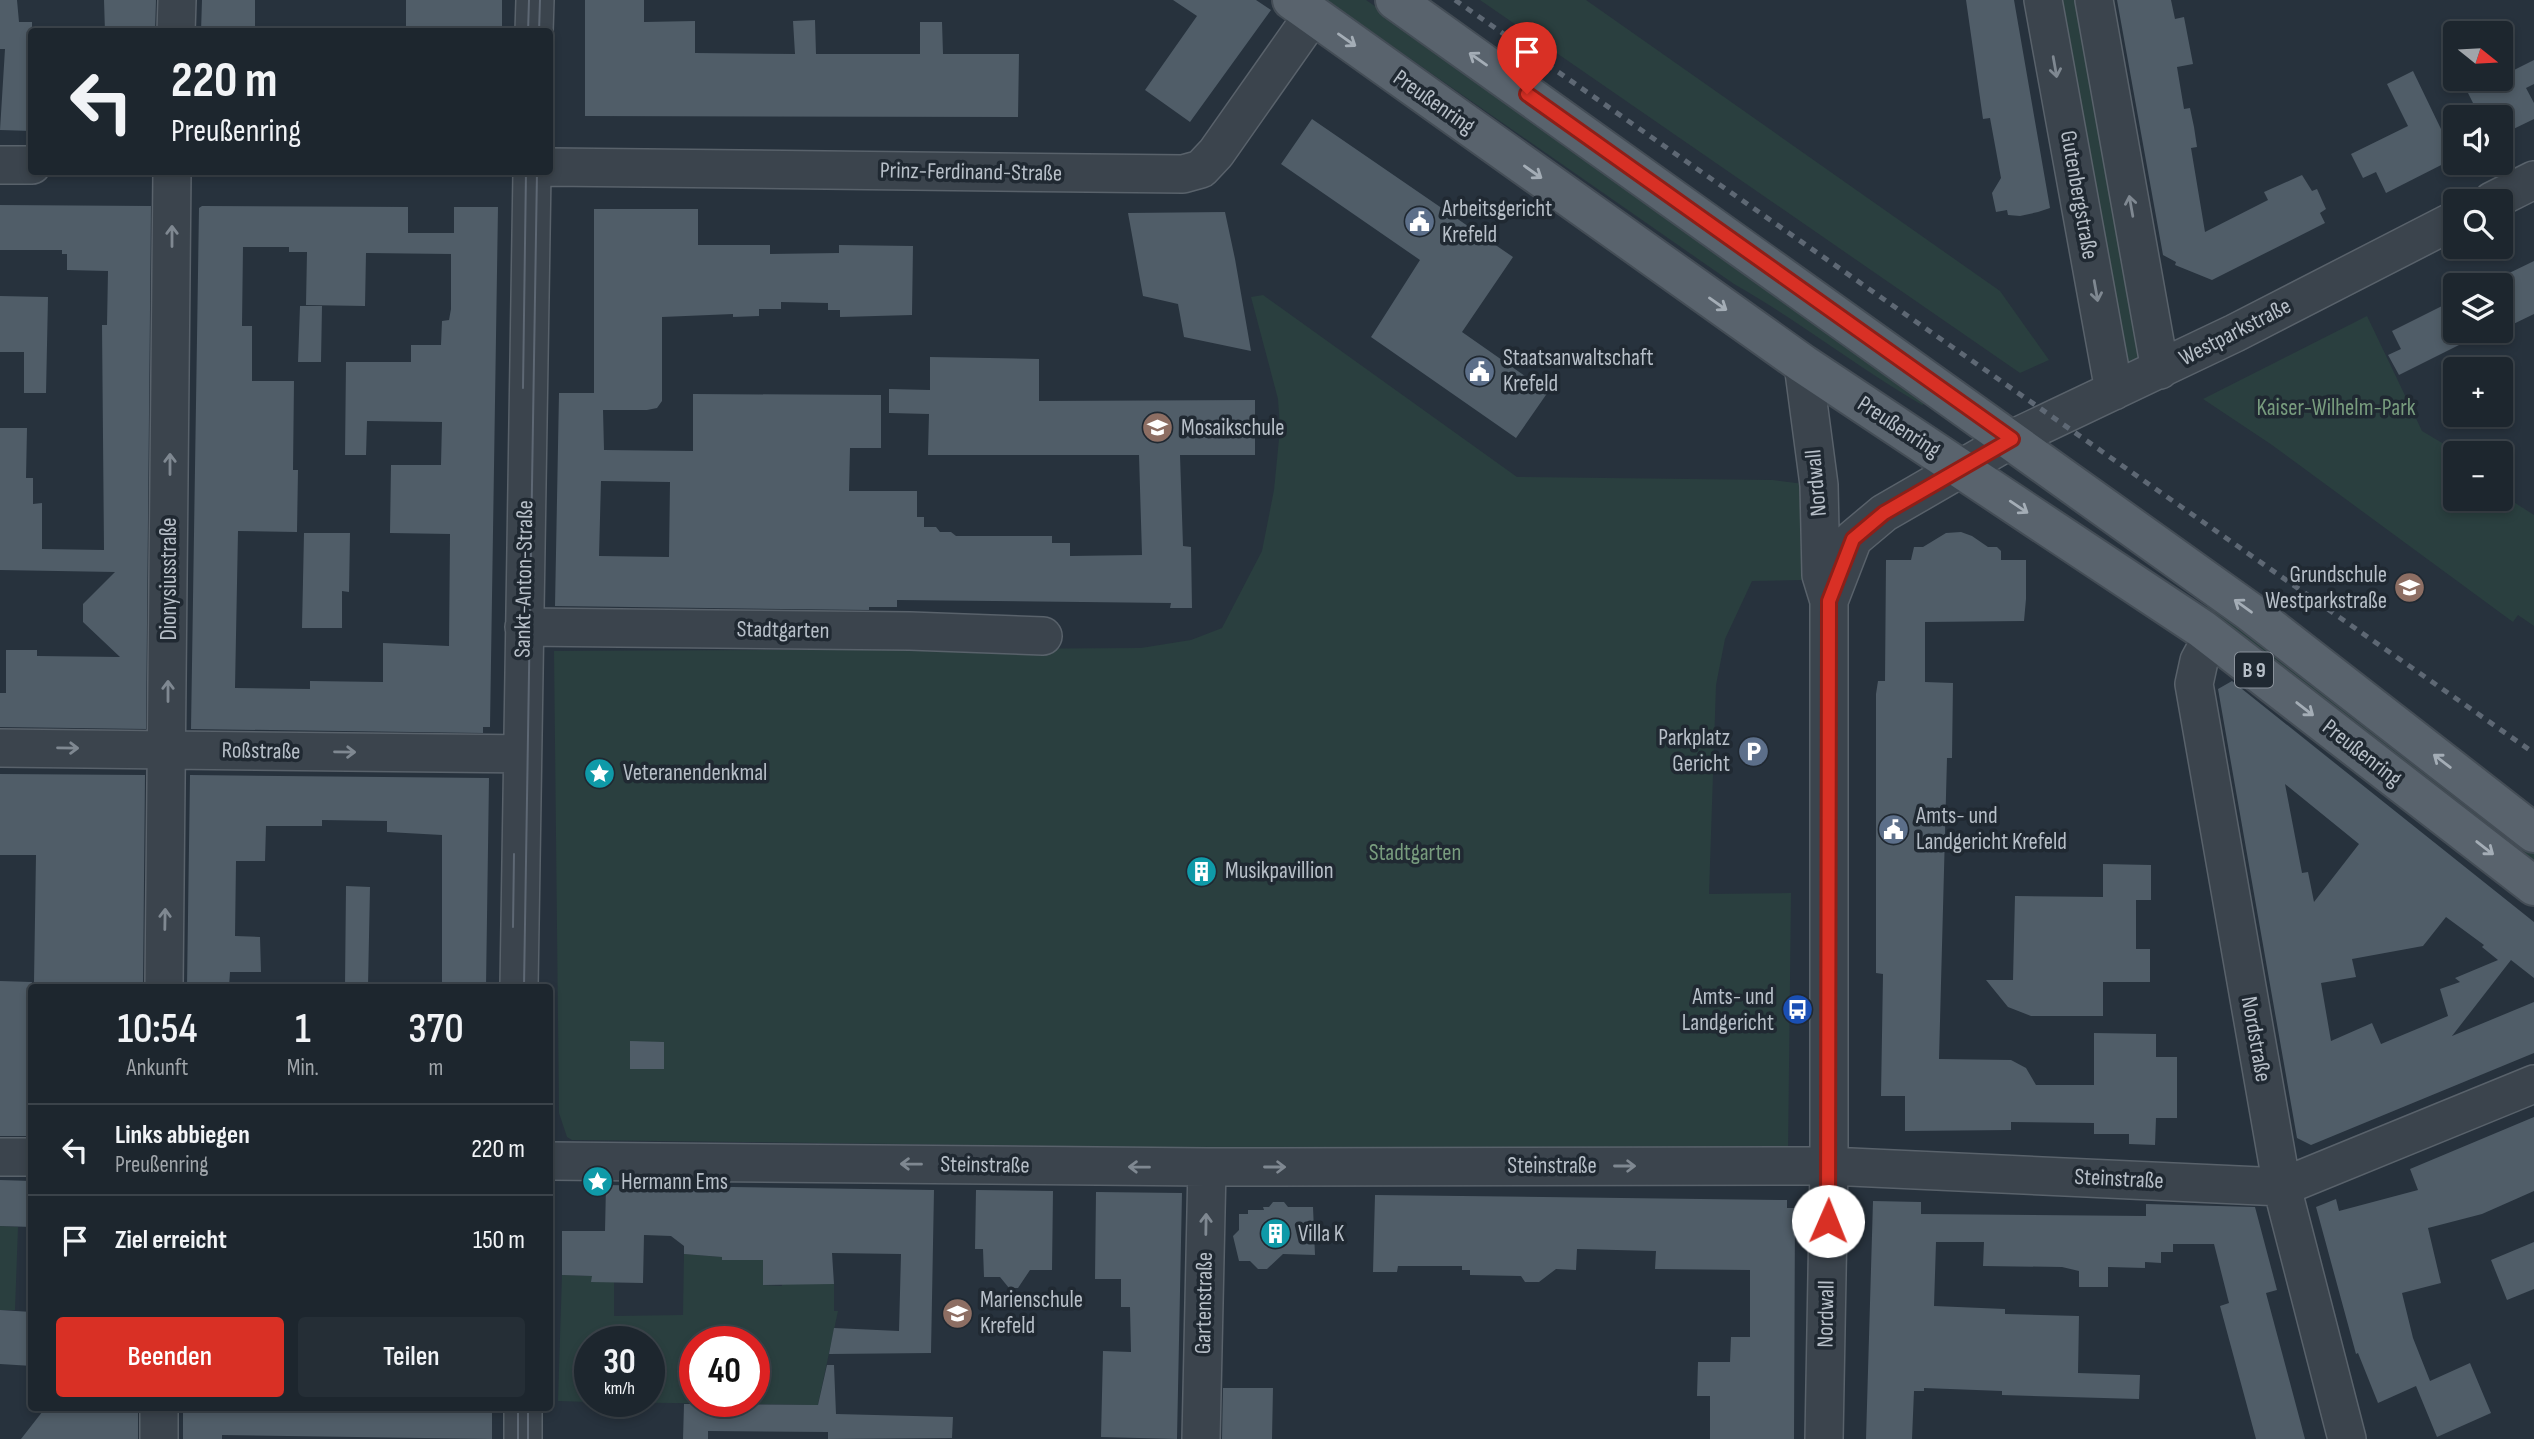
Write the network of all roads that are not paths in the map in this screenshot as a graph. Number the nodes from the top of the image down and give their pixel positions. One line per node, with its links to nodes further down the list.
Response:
1 (177, 0): 7 (street)
2 (534, 0): 8 (street)
3 (1395, 0): 20 (main road, Preußenring / B 9, one-way to 3)
4 (2043, 0): 19 (street, Gutenbergstraße, one-way to 19)
5 (2094, 0): 18 (street, one-way to 5)
6 (1303, 8): 11 (street, Prinz-Ferdinand-Straße); 17 (main road, Preußenring / B 9, one-way to 17)
7 (176, 28)
8 (534, 28)
9 (0, 165): 10 (street)
10 (28, 166)
11 (553, 167)
12 (172, 175): 27 (street, Dionysiusstraße, one-way to 12)
13 (531, 175): 23 (street, Sankt-Anton-Straße)
14 (2534, 180): 15 (street)
15 (2513, 190)
16 (2443, 226): 18 (street, Westparkstraße)
17 (1803, 364): 21 (main road, Preußenring / B 9); 22 (street, Nordwall)
18 (2160, 370): 19 (street, Westparkstraße)
19 (2114, 391): 20 (street, Westparkstraße)
20 (2012, 439): 21 (street, Nordwall); 29 (main road, Preußenring / B 9, one-way to 20)
21 (1962, 470): 22 (street, Nordwall); 25 (main road, Preußenring / B 9, one-way to 25)
22 (1829, 601): 37 (street, Nordwall)
23 (524, 627): 24 (street, Stadtgarten); 28 (street, Sankt-Anton-Straße)
24 (1043, 636)
25 (2212, 637): 30 (main road, Preußenring / B 9, one-way to 30); 39 (street, Nordstraße)
26 (0, 748): 27 (street, Roßstraße, one-way to 27)
27 (167, 749): 28 (street, Roßstraße, one-way to 28); 31 (street, Dionysiusstraße, one-way to 27)
28 (522, 754): 32 (street, Sankt-Anton-Straße)
29 (2534, 833)
30 (2534, 886)
31 (164, 984)
32 (519, 984)
33 (2534, 1084): 39 (street, Steinstraße)
34 (0, 1157): 35 (street)
35 (28, 1157)
36 (553, 1161): 38 (street, Steinstraße, one-way to 36)
37 (1829, 1166): 38 (street, Steinstraße, one-way to 37); 39 (street, Steinstraße); 45 (street, Nordwall)
38 (1207, 1167): 44 (street, Gartenstraße, one-way to 38)
39 (2282, 1187): 46 (street, Nordstraße)
40 (159, 1411): 42 (street)
41 (523, 1411): 43 (street)
42 (159, 1439)
43 (523, 1439)
44 (1201, 1439)
45 (1825, 1439)
46 (2347, 1439)

